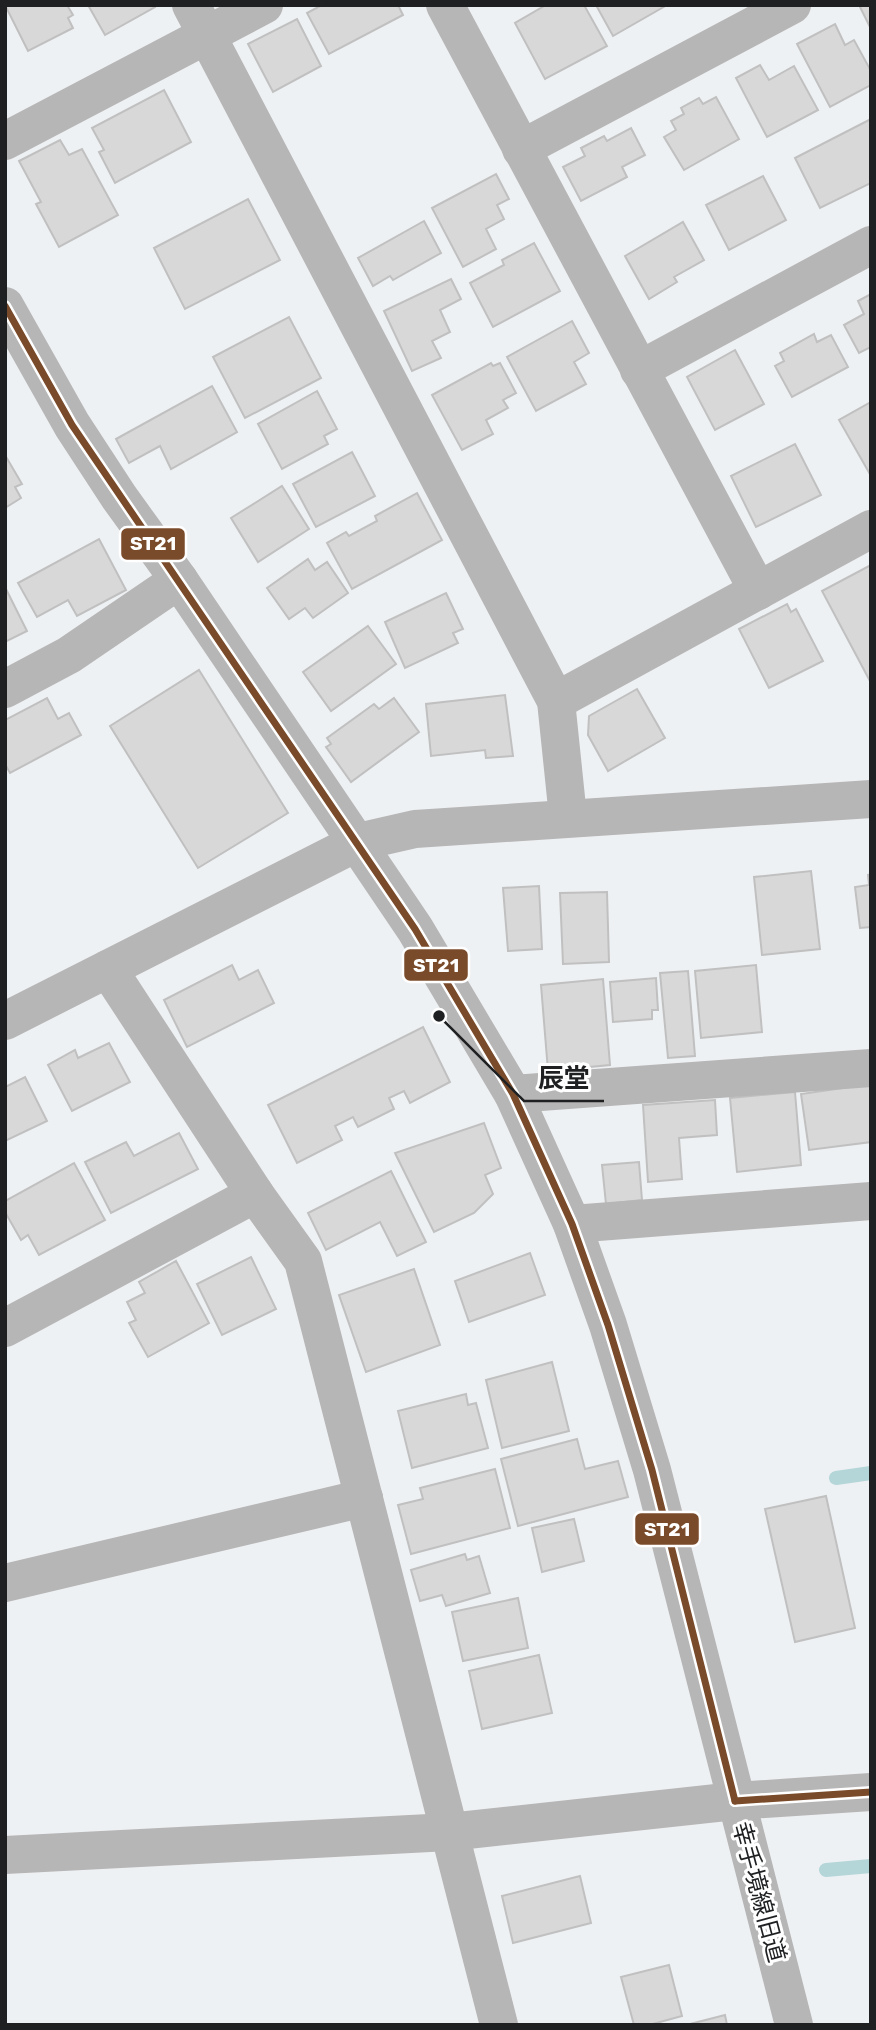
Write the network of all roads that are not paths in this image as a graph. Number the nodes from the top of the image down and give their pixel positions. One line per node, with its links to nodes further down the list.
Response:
1 (264, 5): 4 (street)
2 (445, 5): 6 (street)
3 (792, 5): 6 (street)
4 (200, 21): 5 (street); 14 (street)
5 (5, 141)
6 (521, 149): 9 (street)
7 (871, 245): 9 (street)
8 (5, 306): 11 (street, 幸手境線旧道)
9 (639, 370): 12 (street)
10 (871, 528): 12 (street)
11 (179, 580): 13 (street); 17 (street, 幸手境線旧道)
12 (758, 591): 14 (street)
13 (5, 689)
14 (556, 701): 16 (street)
15 (871, 799): 16 (street)
16 (568, 817): 17 (street)
17 (358, 842): 18 (street); 21 (street, 幸手境線旧道)
18 (108, 968): 19 (street); 22 (street)
19 (5, 1021)
20 (871, 1068): 21 (street)
21 (513, 1094): 24 (street, 幸手境線旧道)
22 (255, 1194): 25 (street); 26 (street)
23 (871, 1200): 24 (street)
24 (572, 1224): 29 (street, 幸手境線旧道)
25 (5, 1328)
26 (363, 1498): 27 (street); 30 (street)
27 (5, 1583)
28 (871, 1792): 29 (street)
29 (736, 1801): 30 (street); 33 (street, 幸手境線旧道)
30 (449, 1832): 31 (street); 32 (street)
31 (5, 1855)
32 (499, 2025)
33 (794, 2025)

